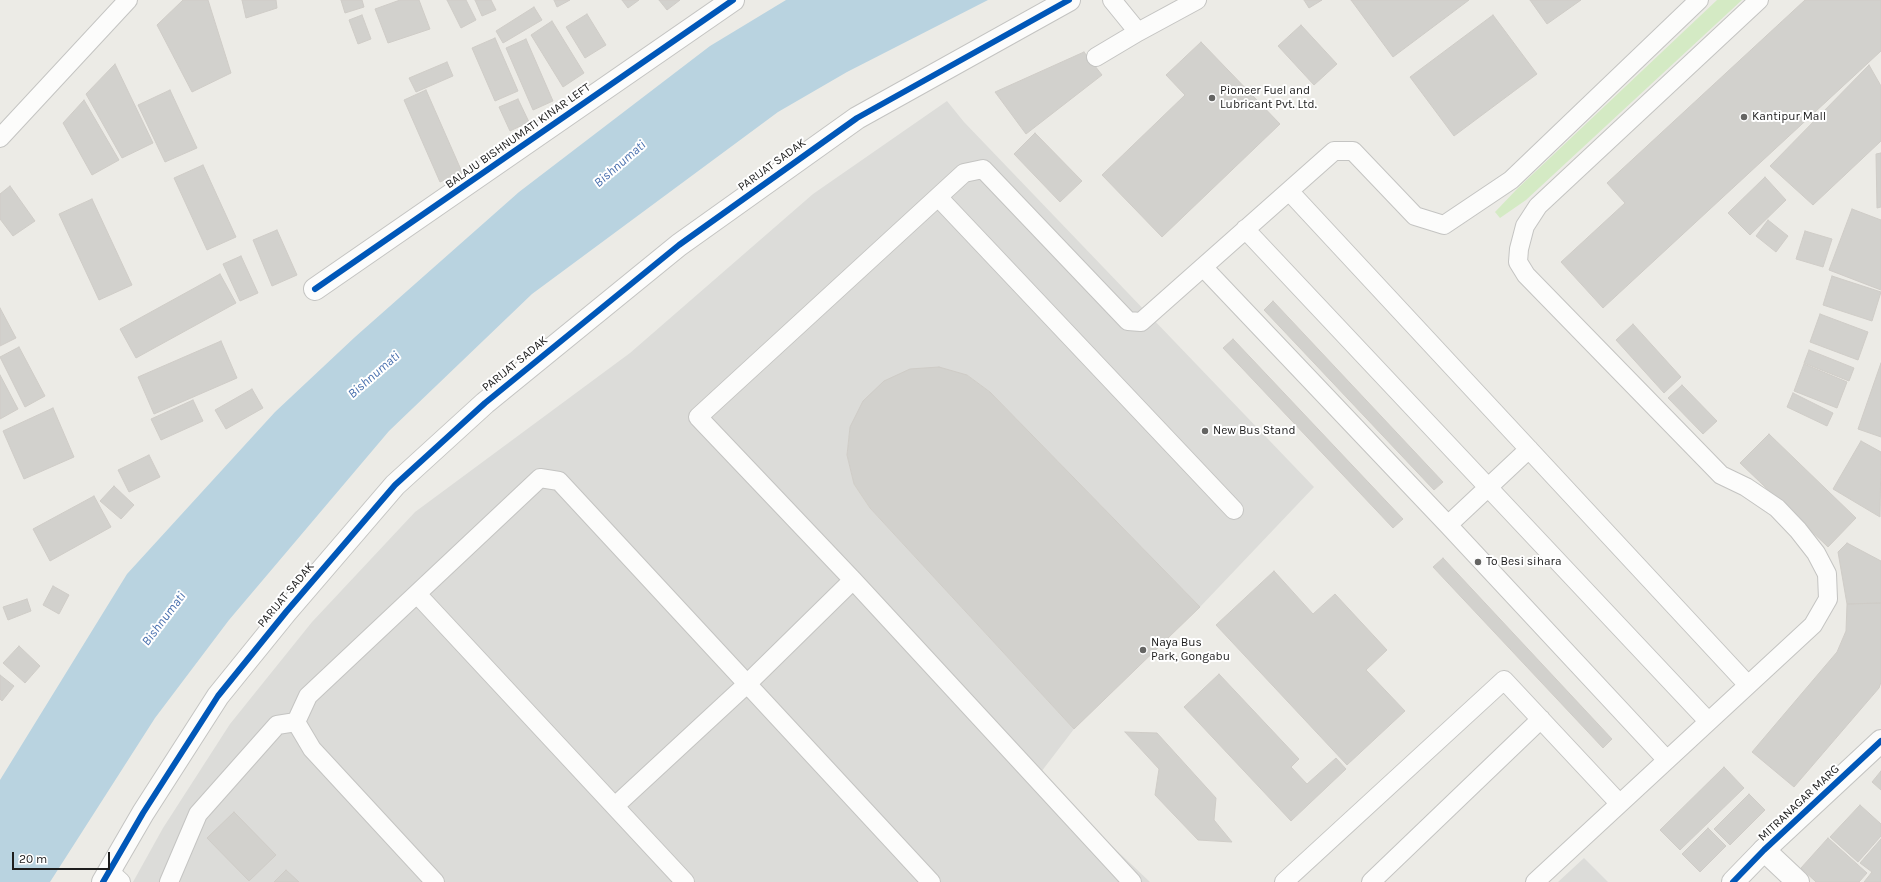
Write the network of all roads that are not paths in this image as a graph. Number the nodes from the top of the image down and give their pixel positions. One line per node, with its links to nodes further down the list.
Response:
1 (128, 0): 10 (lane)
2 (734, 0): 15 (street, BALAJU BISHNUMATI KINAR LEFT)
3 (1069, 0): 32 (street, PARIJAT SADAK)
4 (1112, 0): 8 (lane)
5 (1197, 0): 8 (lane)
6 (1699, 0): 11 (lane)
7 (1759, 0): 23 (lane)
8 (1138, 32): 9 (lane)
9 (1096, 57)
10 (0, 138)
11 (1289, 192): 13 (lane); 16 (lane)
12 (939, 198): 14 (lane); 18 (lane); 20 (lane)
13 (1245, 229): 14 (lane); 17 (lane)
14 (1203, 267): 19 (lane)
15 (315, 289)
16 (1529, 449): 17 (lane); 23 (lane)
17 (1488, 487): 19 (lane); 25 (lane)
18 (1234, 510)
19 (1448, 525): 28 (lane)
20 (853, 580): 22 (lane); 37 (lane)
21 (417, 594): 22 (lane); 26 (lane); 30 (lane)
22 (746, 684): 30 (lane); 36 (lane)
23 (1748, 685): 25 (lane)
24 (1541, 719): 29 (lane); 38 (lane); 39 (lane)
25 (1708, 721): 28 (lane)
26 (296, 722): 33 (lane); 34 (lane)
27 (1881, 741): 31 (street, MITRANAGAR MARG)
28 (1666, 759): 29 (lane)
29 (1619, 803): 40 (lane)
30 (615, 806): 35 (lane)
31 (1764, 850): 41 (street, MITRANAGAR MARG); 42 (street)
32 (111, 878)
33 (169, 882)
34 (435, 882)
35 (685, 882)
36 (931, 882)
37 (1132, 882)
38 (1284, 882)
39 (1371, 882)
40 (1535, 882)
41 (1733, 882)
42 (1798, 882)

